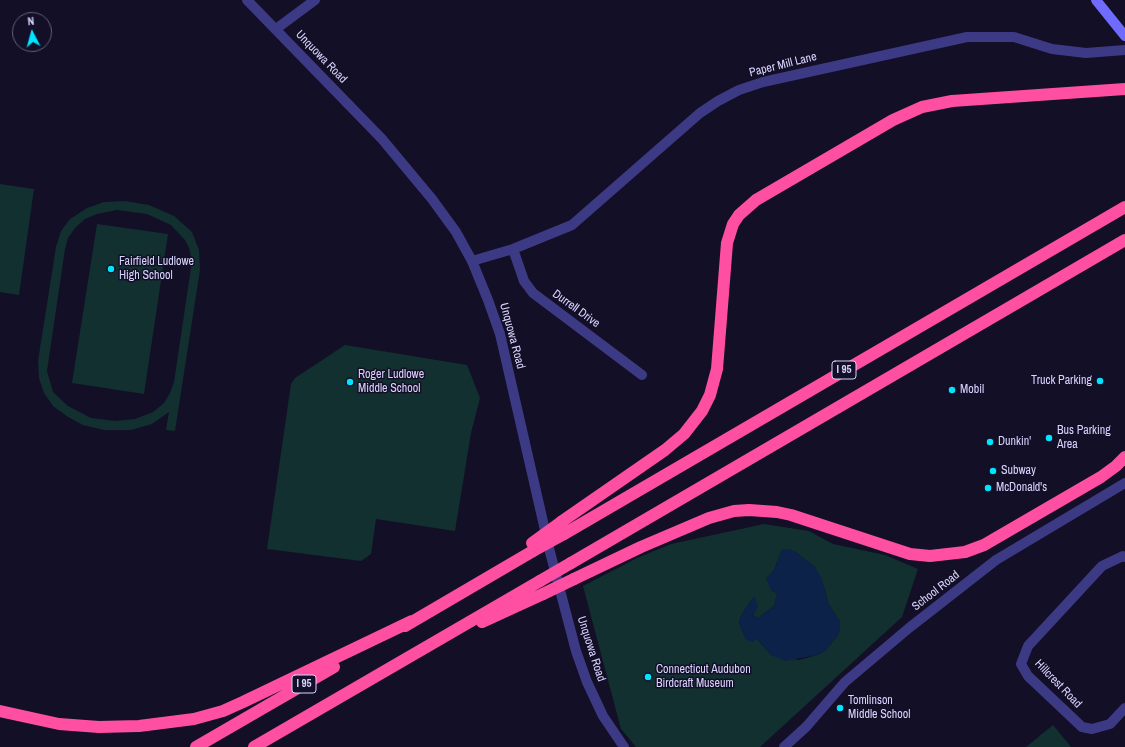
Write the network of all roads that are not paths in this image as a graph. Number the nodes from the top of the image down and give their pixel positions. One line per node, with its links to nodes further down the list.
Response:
1 (247, 0): 4 (street, Unquowa Road)
2 (315, 0): 4 (street)
3 (1096, 0): 5 (main road)
4 (276, 29): 11 (street, Unquowa Road)
5 (1125, 36)
6 (1125, 50): 10 (street, Paper Mill Lane)
7 (1125, 89): 15 (highway)
8 (1125, 207): 15 (highway, I 95)
9 (1125, 240): 18 (highway, I 95, bridge)
10 (512, 249): 11 (street, Paper Mill Lane); 12 (street, Durrell Drive)
11 (472, 261): 25 (street, Unquowa Road)
12 (642, 375)
13 (1125, 457): 18 (highway, bridge)
14 (1125, 483): 26 (street, School Road)
15 (562, 528): 17 (highway, I 95, bridge)
16 (1125, 557): 20 (street, Hillcrest Road)
17 (412, 621): 21 (highway); 22 (highway, I 95)
18 (422, 649): 19 (highway, I 95)
19 (322, 708): 23 (highway, I 95); 24 (highway)
20 (1125, 708)
21 (0, 711)
22 (196, 747)
23 (254, 747)
24 (264, 747)
25 (624, 747)
26 (784, 747)

